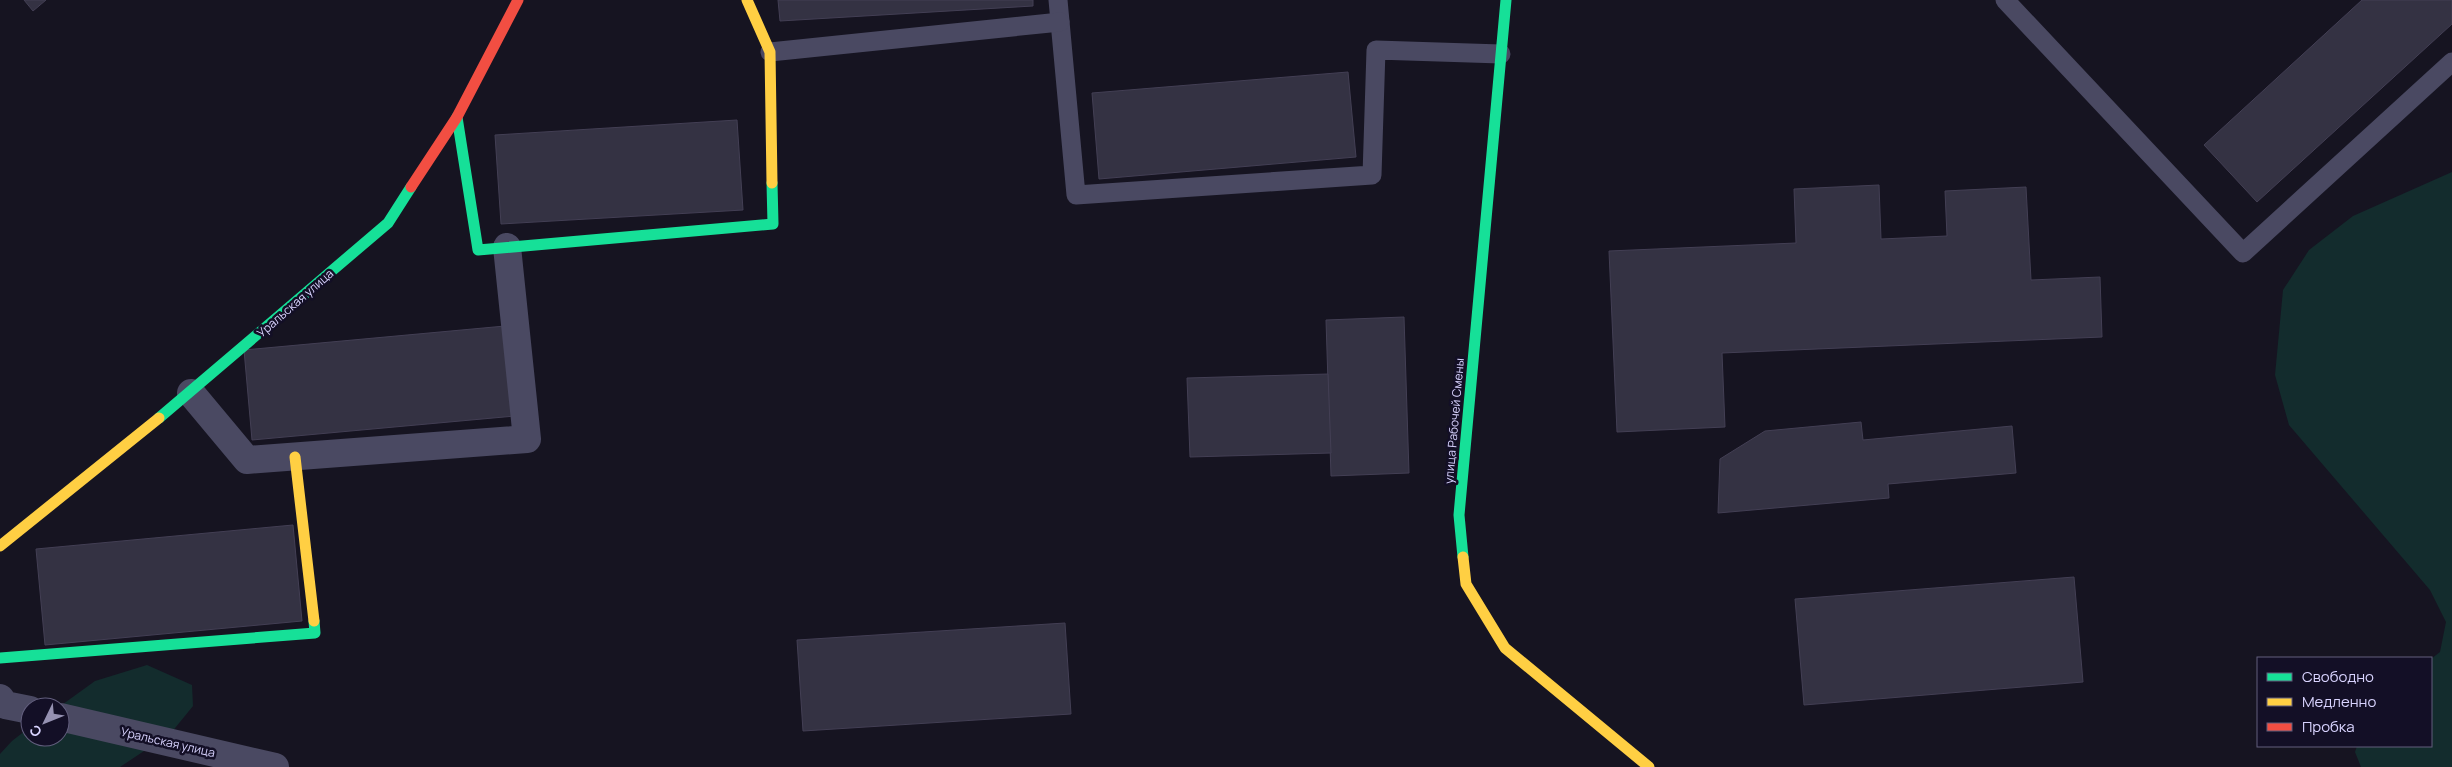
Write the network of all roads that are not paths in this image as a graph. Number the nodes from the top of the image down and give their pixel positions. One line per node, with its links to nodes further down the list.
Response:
1 (518, 0): 10 (street, Уральская улица)
2 (748, 0): 7 (street)
3 (1058, 0): 6 (lane)
4 (1506, 0): 8 (street, улица Рабочей Смены)
5 (2005, 0): 9 (lane)
6 (1060, 22): 7 (lane); 8 (lane)
7 (770, 52): 11 (street)
8 (1501, 54): 20 (street, улица Рабочей Смены)
9 (2452, 62)
10 (457, 117): 11 (street); 12 (street, Уральская улица)
11 (507, 247): 13 (street)
12 (191, 393): 13 (street); 14 (street, Уральская улица)
13 (295, 458): 15 (street)
14 (0, 546)
15 (0, 658)
16 (0, 698): 17 (street)
17 (20, 708)
18 (70, 719): 19 (street, Уральская улица)
19 (275, 767)
20 (1649, 767)

